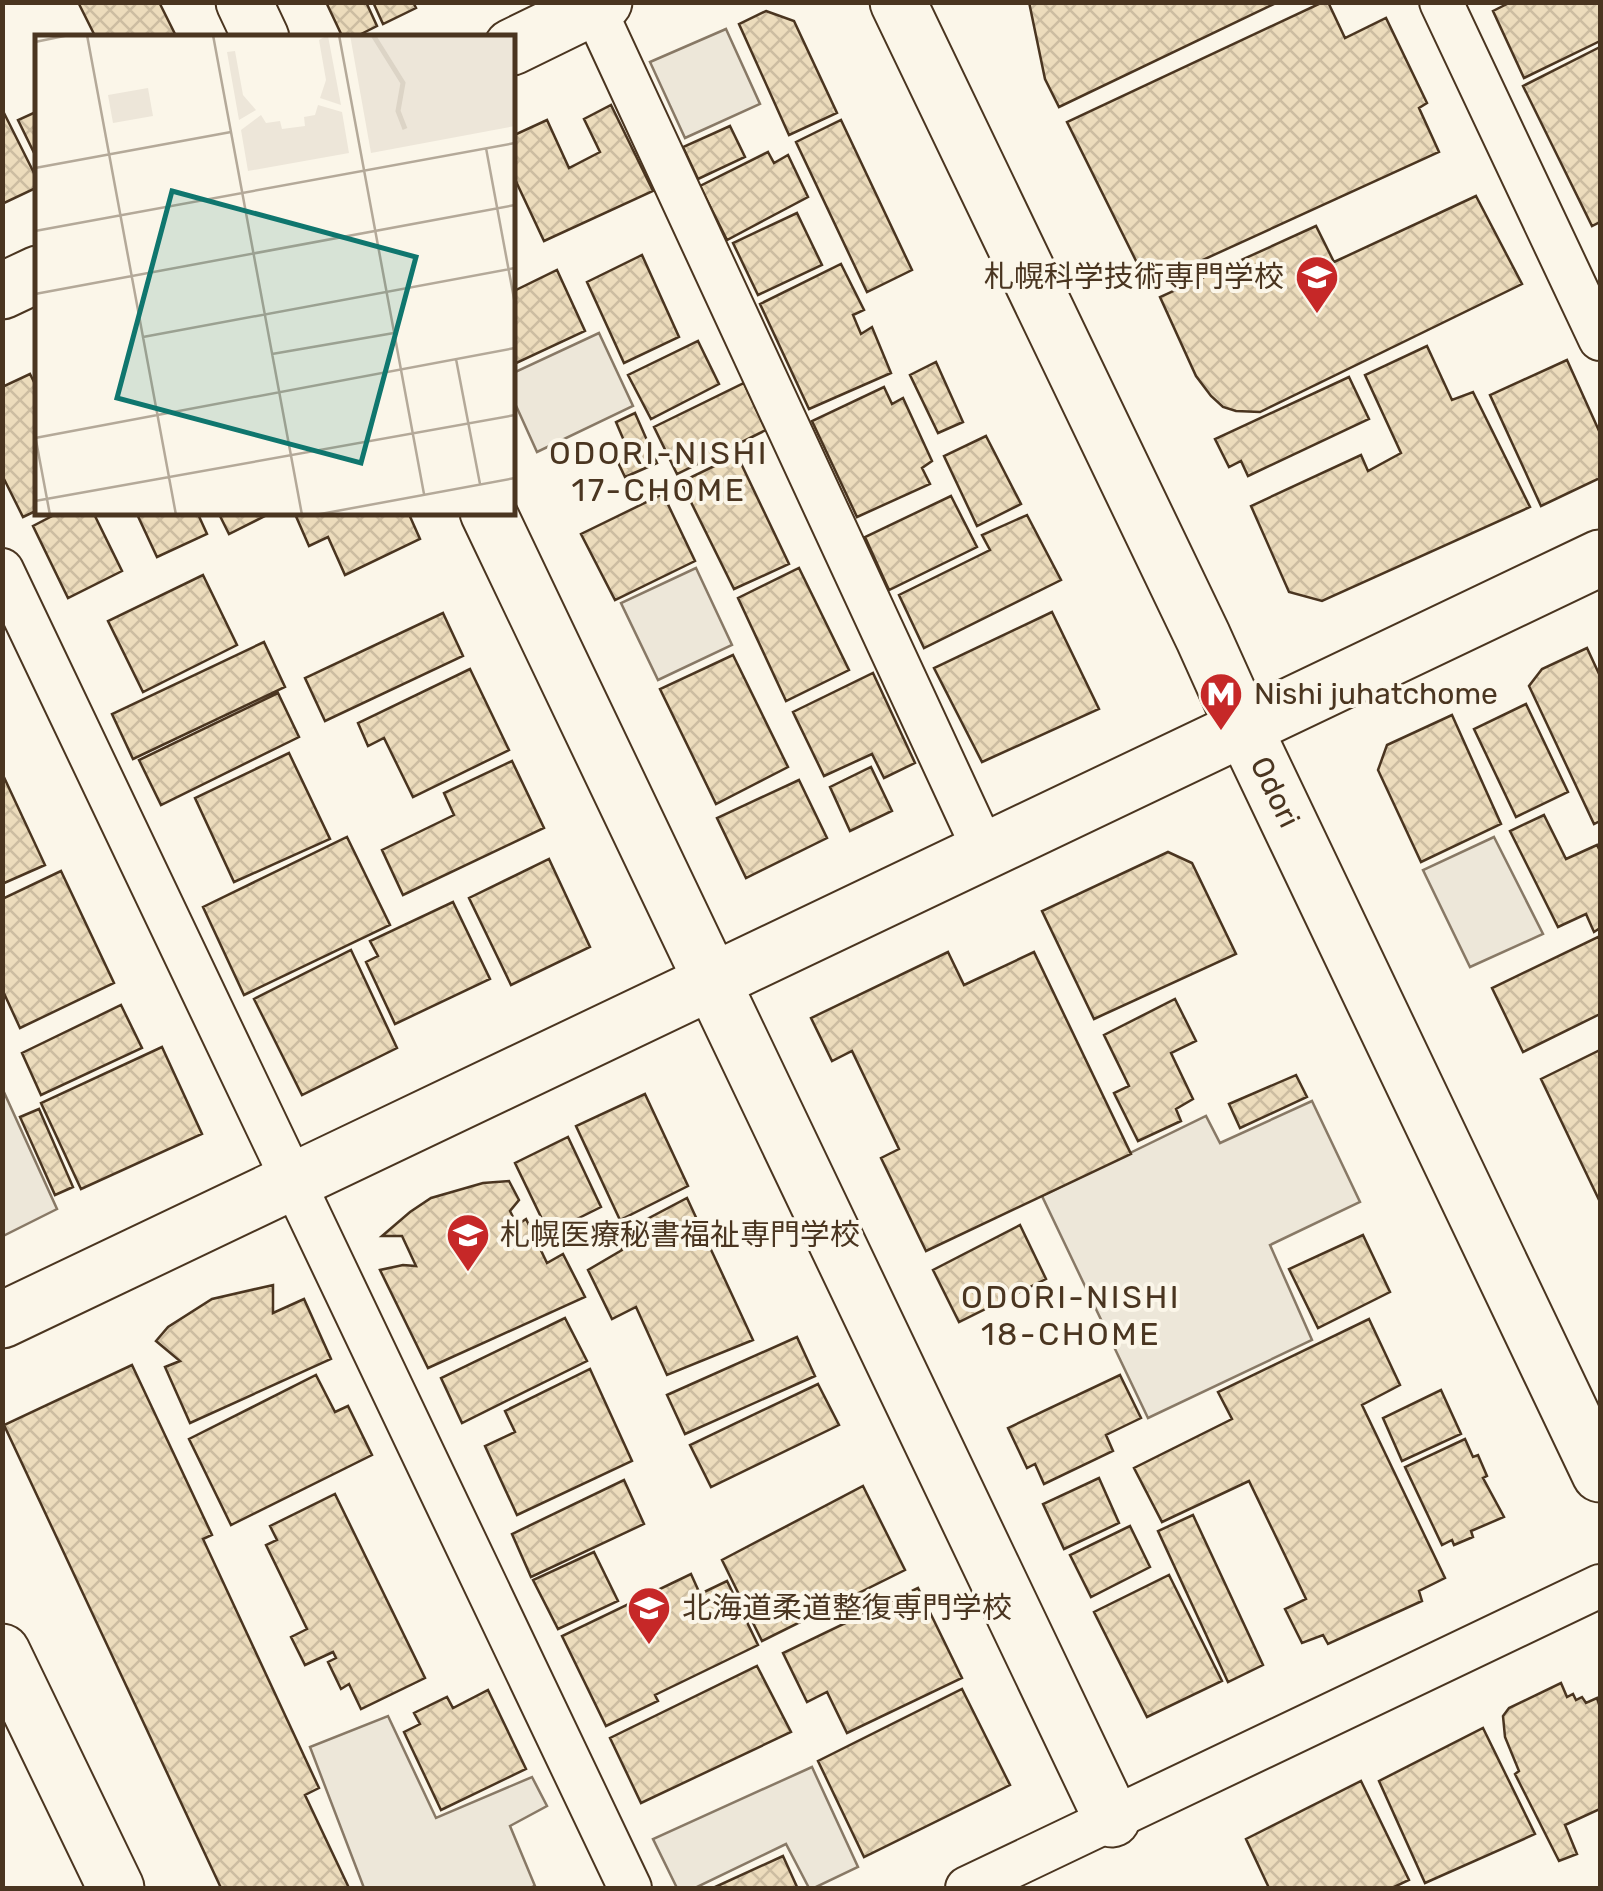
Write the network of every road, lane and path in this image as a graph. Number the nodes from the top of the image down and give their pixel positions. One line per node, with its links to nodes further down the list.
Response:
1 (244, 2): 5 (street)
2 (898, 2): 13 (street, Odori)
3 (1441, 2): 9 (street)
4 (599, 5): 6 (street); 14 (street)
5 (260, 35)
6 (515, 46)
7 (35, 275): 8 (street)
8 (2, 291)
9 (1600, 339)
10 (489, 515): 15 (street)
11 (1600, 558): 13 (street)
12 (2, 570): 16 (street)
13 (1244, 728): 14 (street); 18 (street, Odori)
14 (985, 852): 15 (street)
15 (712, 982): 16 (street); 21 (street)
16 (292, 1182): 17 (street); 23 (street)
17 (2, 1320)
18 (1600, 1474)
19 (1600, 1586): 21 (street)
20 (2, 1652): 22 (street)
21 (1112, 1819): 24 (street)
22 (116, 1888)
23 (630, 1888)
24 (967, 1888)

